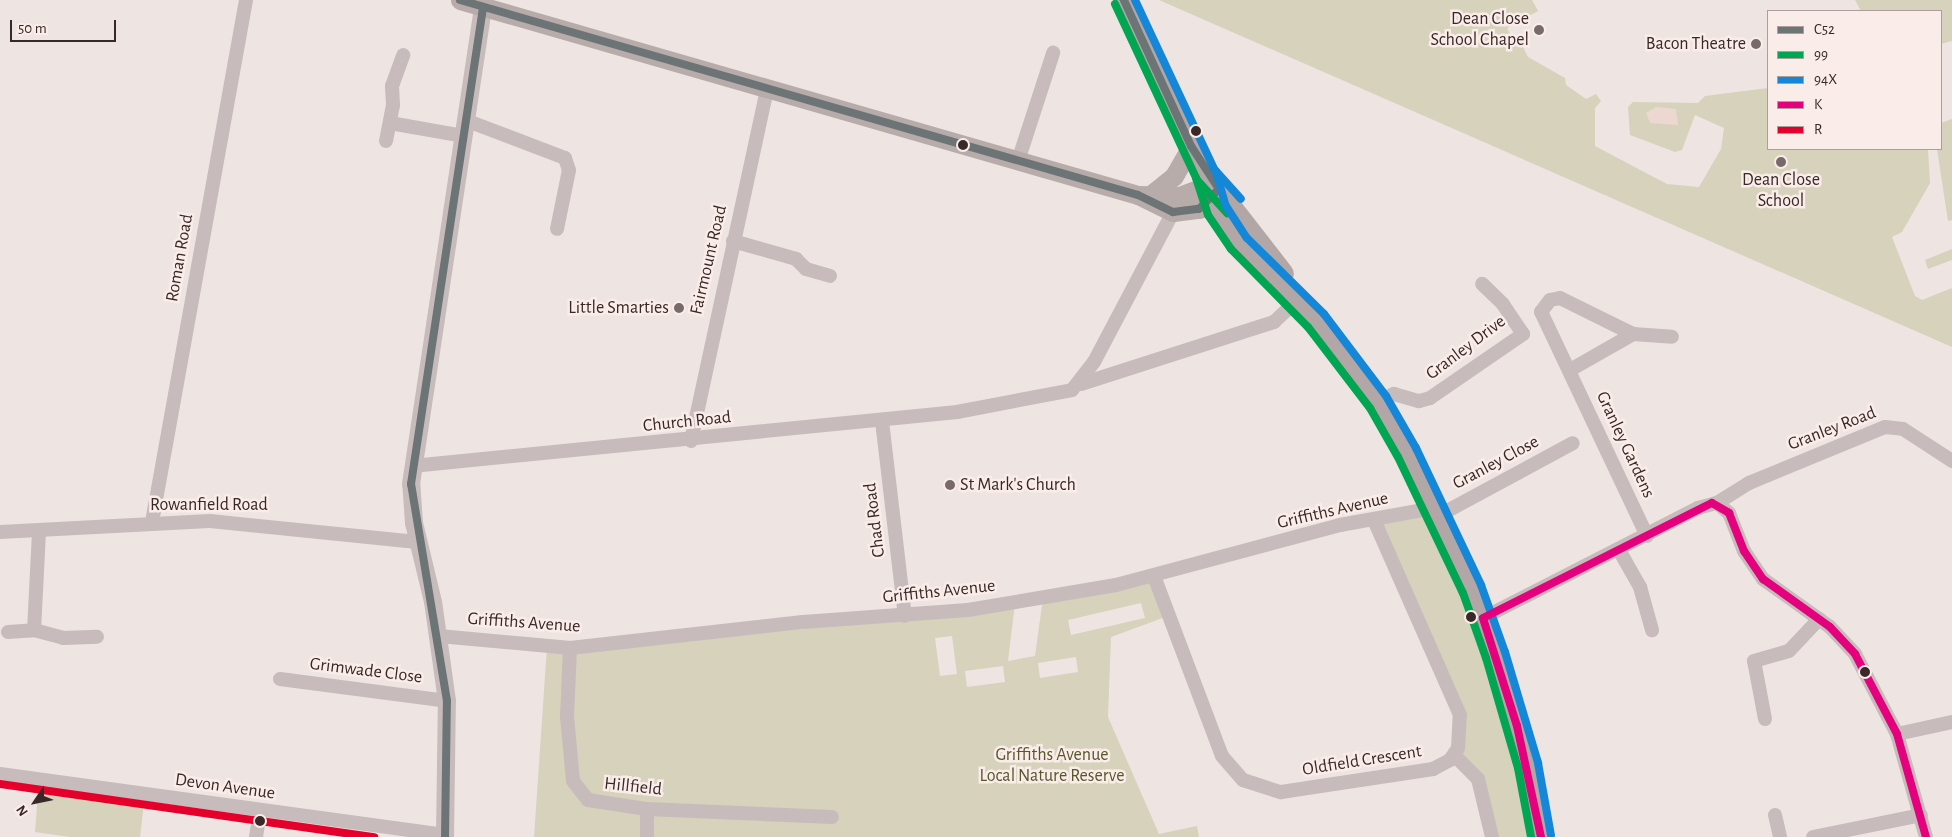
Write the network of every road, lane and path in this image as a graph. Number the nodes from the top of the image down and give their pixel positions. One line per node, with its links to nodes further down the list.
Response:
1 (246, 0): 34 (street, Roman Road)
2 (460, 0): 4 (main road)
3 (1124, 0): 11 (highway)
4 (483, 7): 7 (main road); 9 (street)
5 (1053, 53): 12 (street)
6 (402, 55): 8 (street)
7 (767, 89): 12 (main road); 17 (street, Fairmount Road)
8 (390, 123): 9 (street); 10 (street)
9 (464, 128): 16 (street); 30 (street)
10 (386, 141)
11 (1191, 146): 13 (highway); 14 (main road)
12 (1018, 161): 14 (main road)
13 (1209, 191): 14 (main road); 15 (main road); 20 (highway); 20 (highway)
14 (1146, 194): 15 (main road)
15 (1173, 212): 24 (street)
16 (557, 229)
17 (733, 241): 18 (street); 27 (street, Fairmount Road)
18 (830, 276)
19 (1482, 284): 25 (street, Granley Drive)
20 (1294, 297): 24 (street, Church Road); 25 (highway)
21 (1633, 334): 22 (street, Granley Gardens); 23 (street); 23 (street, Granley Gardens)
22 (1672, 337)
23 (1570, 370): 37 (street, Granley Gardens)
24 (1081, 384): 26 (street, Church Road)
25 (1378, 402): 32 (highway)
26 (882, 420): 27 (street, Church Road); 41 (street, Chad Road)
27 (691, 441): 30 (street, Church Road)
28 (1573, 443): 32 (street, Granley Close)
29 (1952, 460): 31 (street, Granley Road)
30 (412, 466): 38 (street)
31 (1717, 503): 37 (street, Granley Road); 43 (street)
32 (1436, 512): 33 (street, Griffiths Avenue); 42 (highway)
33 (1374, 520): 40 (street, Griffiths Avenue); 55 (street)
34 (152, 522): 36 (street, Rowanfield Road); 38 (street, Rowanfield Road)
35 (0, 532): 36 (street, Rowanfield Road)
36 (39, 532): 44 (street)
37 (1647, 536): 39 (street, Granley Road)
38 (417, 542): 47 (street)
39 (1619, 550): 42 (street, Granley Road); 45 (street)
40 (1154, 576): 41 (street, Griffiths Avenue); 55 (street, Oldfield Crescent)
41 (905, 616): 49 (street, Griffiths Avenue)
42 (1483, 618): 66 (highway)
43 (1819, 619): 52 (street); 54 (street)
44 (34, 630): 46 (street); 48 (street)
45 (1652, 630)
46 (8, 632)
47 (439, 636): 49 (street, Griffiths Avenue); 51 (street)
48 (97, 637)
49 (570, 648): 57 (street, Hillfield)
50 (280, 679): 51 (street, Grimwade Close)
51 (447, 700): 62 (street)
52 (1765, 719)
53 (1952, 722): 54 (street)
54 (1897, 734): 60 (street)
55 (1454, 755): 65 (street)
56 (0, 774): 58 (street, Devon Avenue)
57 (647, 809): 61 (street, Hillfield); 64 (street)
58 (260, 811): 62 (street, Devon Avenue); 63 (street)
59 (1775, 815): 67 (street)
60 (1921, 815): 68 (street); 69 (street)
61 (832, 817)
62 (445, 836)
63 (256, 837)
64 (647, 837)
65 (1492, 837)
66 (1541, 837)
67 (1780, 837)
68 (1813, 837)
69 (1926, 837)

